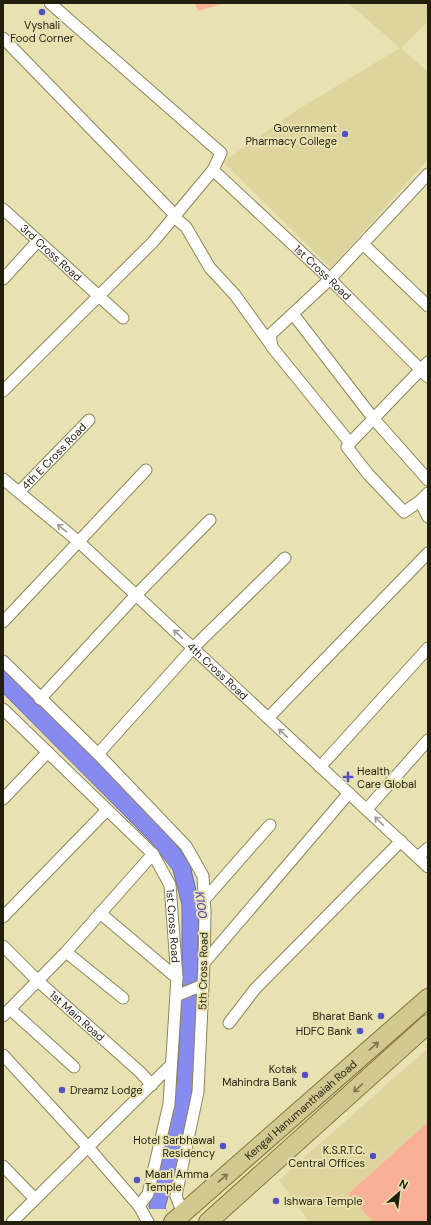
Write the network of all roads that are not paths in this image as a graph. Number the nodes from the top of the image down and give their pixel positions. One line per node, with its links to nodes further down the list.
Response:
1 (50, 3): 3 (street)
2 (3, 38): 6 (street)
3 (213, 170): 6 (street); 10 (street, 1st Cross Road)
4 (428, 174): 8 (street)
5 (3, 209): 7 (street, 3rd Cross Road)
6 (175, 216): 11 (street); 15 (street)
7 (38, 241): 9 (street); 11 (street, 3rd Cross Road)
8 (364, 244): 10 (street); 12 (street)
9 (3, 279)
10 (330, 279): 13 (street); 16 (street, 1st Cross Road)
11 (100, 296): 14 (street, 3rd Cross Road); 17 (street)
12 (428, 306)
13 (293, 314): 15 (street); 18 (street)
14 (123, 318)
15 (272, 347): 20 (street)
16 (426, 370): 18 (street)
17 (3, 391)
18 (373, 418): 20 (street); 23 (street)
19 (89, 420): 24 (street, 4th E Cross Road)
20 (350, 443): 25 (street)
21 (146, 470): 28 (street)
22 (3, 479): 24 (street, 4th Cross Road)
23 (428, 480)
24 (19, 492): 28 (street, 4th Cross Road, one-way to 24)
25 (424, 497): 26 (street)
26 (428, 516)
27 (210, 520): 31 (street)
28 (79, 542): 31 (street, 4th Cross Road); 32 (street)
29 (428, 552): 38 (street)
30 (285, 558): 33 (street)
31 (136, 595): 33 (street, 4th Cross Road, one-way to 31); 36 (street)
32 (3, 622)
33 (193, 648): 38 (street, 4th Cross Road); 41 (street)
34 (428, 648): 42 (street)
35 (3, 661): 36 (street, 5th Cross Road)
36 (40, 699): 41 (street, 5th Cross Road)
37 (3, 709): 40 (street, 1st Cross Road)
38 (268, 718): 42 (street, 4th Cross Road, one-way to 38)
39 (428, 740): 45 (street)
40 (48, 752): 44 (street); 46 (street, 1st Cross Road)
41 (98, 754): 53 (street, 5th Cross Road)
42 (320, 767): 43 (street, 4th Cross Road)
43 (349, 793): 45 (street, 4th Cross Road); 58 (street)
44 (3, 799)
45 (367, 809): 48 (street, 4th Cross Road, one-way to 45)
46 (107, 810): 50 (street, 1st Cross Road); 55 (street)
47 (270, 825): 53 (street)
48 (401, 841): 51 (street, 4th Cross Road); 66 (street)
49 (428, 848): 51 (street)
50 (152, 854): 54 (street); 59 (street, 1st Cross Road)
51 (419, 856): 52 (street, 4th Cross Road)
52 (428, 867)
53 (204, 900): 58 (street, 5th Cross Road)
54 (100, 913): 57 (street); 59 (street)
55 (3, 917)
56 (3, 946): 60 (street, 1st Main Road)
57 (66, 952): 60 (street); 63 (street)
58 (204, 963): 61 (street, 5th Cross Road)
59 (177, 978): 62 (street, 1st Cross Road)
60 (38, 981): 65 (street); 71 (street, 1st Main Road)
61 (201, 986): 62 (street); 76 (street, 5th Cross Road)
62 (178, 995): 69 (street, 1st Cross Road)
63 (123, 998)
64 (428, 998): 76 (main road, Kengal Hanumanthaiah Road, one-way to 64)
65 (7, 1013): 70 (street)
66 (230, 1023)
67 (428, 1024): 79 (main road, Kengal Hanumanthaiah Road, one-way to 79)
68 (4, 1058): 72 (street)
69 (171, 1065): 71 (street); 75 (street, 1st Cross Road)
70 (74, 1067)
71 (152, 1085): 72 (street)
72 (87, 1146): 74 (street); 75 (street)
73 (3, 1166): 74 (street)
74 (35, 1199): 77 (street)
75 (139, 1206): 78 (street)
76 (178, 1217)
77 (12, 1222)
78 (148, 1222)
79 (208, 1222)

